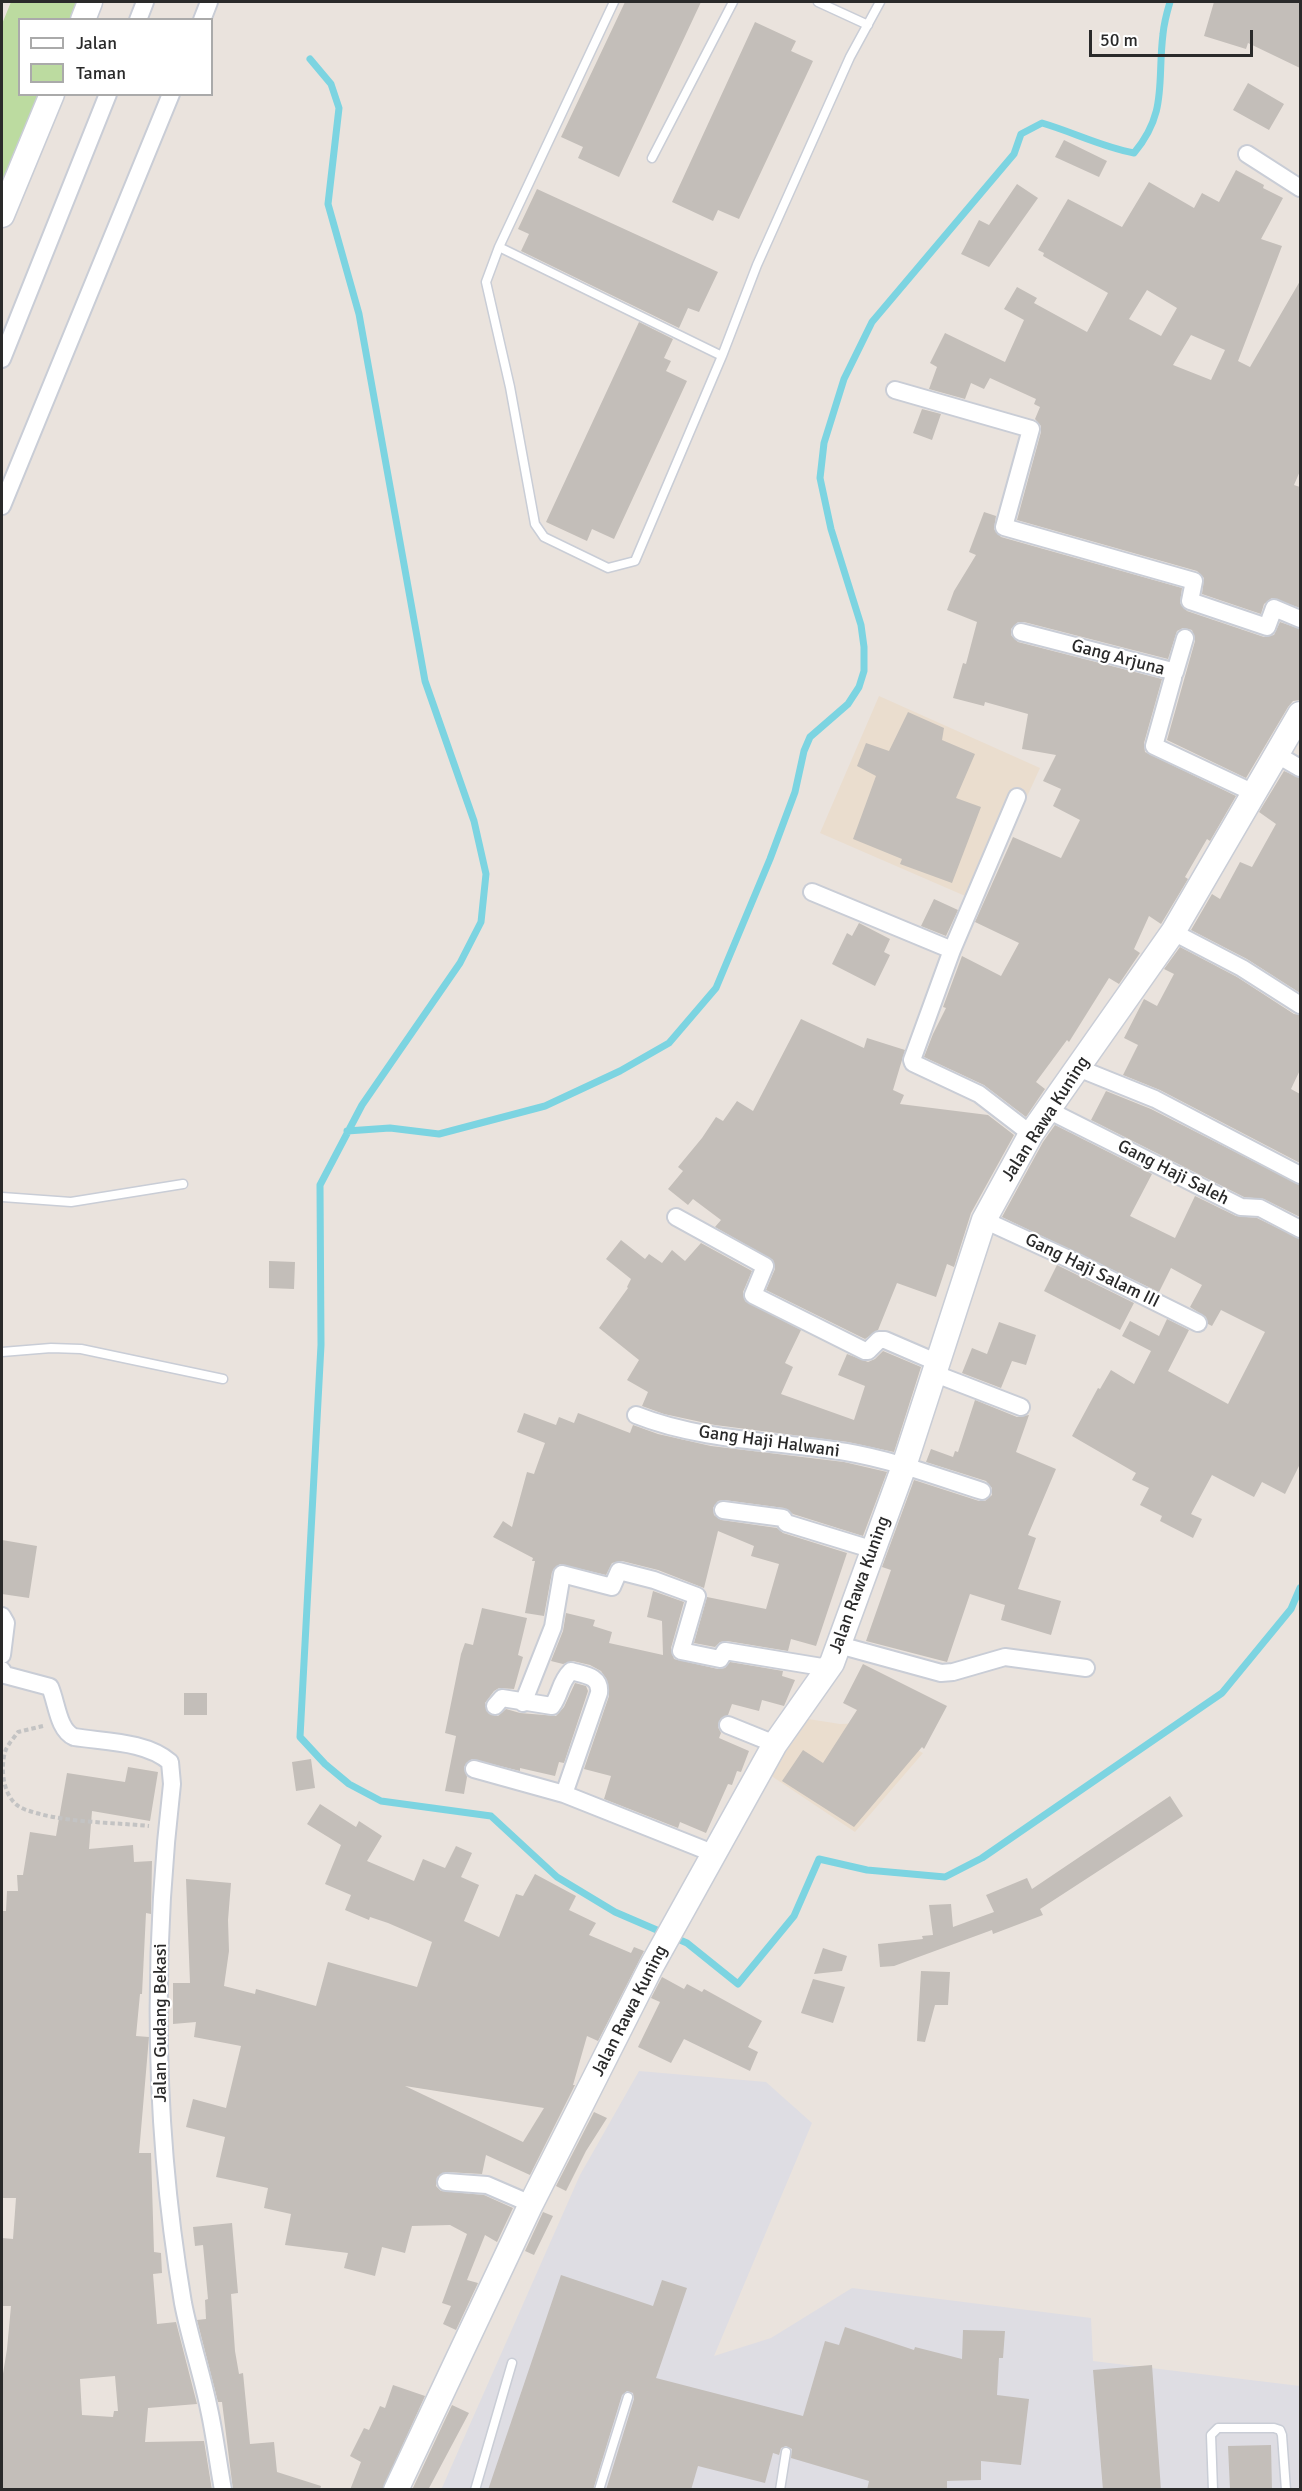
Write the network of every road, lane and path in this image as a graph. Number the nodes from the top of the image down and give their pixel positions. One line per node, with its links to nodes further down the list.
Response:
1 (90, 2): 8 (street)
2 (145, 2): 9 (street)
3 (209, 2): 10 (street)
4 (614, 2): 19 (lane)
5 (733, 2): 16 (lane)
6 (818, 2): 11 (lane)
7 (880, 2): 11 (lane)
8 (84, 18)
9 (139, 18)
10 (203, 18)
11 (867, 25): 20 (lane)
12 (51, 96): 18 (street)
13 (107, 96): 21 (street)
14 (170, 96): 23 (street)
15 (1246, 154): 17 (street)
16 (652, 158)
17 (1300, 188)
18 (2, 215)
19 (499, 247): 20 (lane); 20 (lane)
20 (722, 356)
21 (2, 359)
22 (895, 390): 24 (street)
23 (2, 506)
24 (1300, 619)
25 (1021, 632): 27 (street, Gang Arjuna)
26 (1185, 638): 27 (street)
27 (1172, 672): 31 (street, Gang Arjuna)
28 (1300, 714): 29 (street, Jalan Rawa Kuning)
29 (1276, 754): 30 (street); 31 (street, Jalan Rawa Kuning)
30 (1300, 768)
31 (1254, 793): 34 (street, Jalan Rawa Kuning)
32 (1017, 797): 35 (street)
33 (812, 892): 35 (street)
34 (1173, 932): 36 (street); 37 (street, Jalan Rawa Kuning)
35 (952, 950): 39 (street)
36 (1300, 1005)
37 (1078, 1068): 38 (street, Jalan Rawa Kuning); 40 (street)
38 (1048, 1110): 39 (street, Jalan Rawa Kuning); 45 (street, Gang Haji Saleh)
39 (1031, 1134): 44 (street, Jalan Rawa Kuning)
40 (1300, 1175)
41 (183, 1184): 42 (lane)
42 (2, 1197)
43 (676, 1216): 48 (street)
44 (984, 1220): 46 (street, Gang Haji Salam III); 48 (street, Jalan Rawa Kuning)
45 (1300, 1229)
46 (1198, 1323)
47 (2, 1352): 49 (lane)
48 (934, 1368): 50 (street); 52 (street, Jalan Rawa Kuning)
49 (223, 1379)
50 (1021, 1407)
51 (636, 1416): 52 (street, Gang Haji Halwani)
52 (904, 1466): 53 (street, Gang Haji Halwani); 55 (street, Jalan Rawa Kuning)
53 (982, 1491)
54 (723, 1510): 55 (street)
55 (874, 1550): 57 (street, Jalan Rawa Kuning)
56 (2, 1616): 58 (street)
57 (839, 1645): 59 (street, Jalan Rawa Kuning); 60 (street)
58 (2, 1655)
59 (828, 1668): 62 (street); 66 (street, Jalan Rawa Kuning)
60 (1086, 1668)
61 (2, 1670): 65 (street)
62 (523, 1702): 63 (street); 68 (street)
63 (495, 1706)
64 (728, 1725): 66 (street)
65 (63, 1728): 69 (street, Jalan Gudang Bekasi); 69 (path)
66 (775, 1744): 70 (street, Jalan Rawa Kuning)
67 (474, 1769): 68 (street)
68 (564, 1794): 70 (street)
69 (167, 1827): 76 (street, Jalan Gudang Bekasi)
70 (715, 1854): 72 (street, Jalan Rawa Kuning)
71 (446, 2182): 72 (street)
72 (531, 2204): 77 (street, Jalan Rawa Kuning)
73 (512, 2363): 78 (lane)
74 (628, 2397): 79 (lane)
75 (786, 2452): 80 (lane)
76 (223, 2490)
77 (396, 2490)
78 (475, 2490)
79 (599, 2490)
80 (780, 2490)
81 (1213, 2490): 82 (lane)
82 (1286, 2490)

